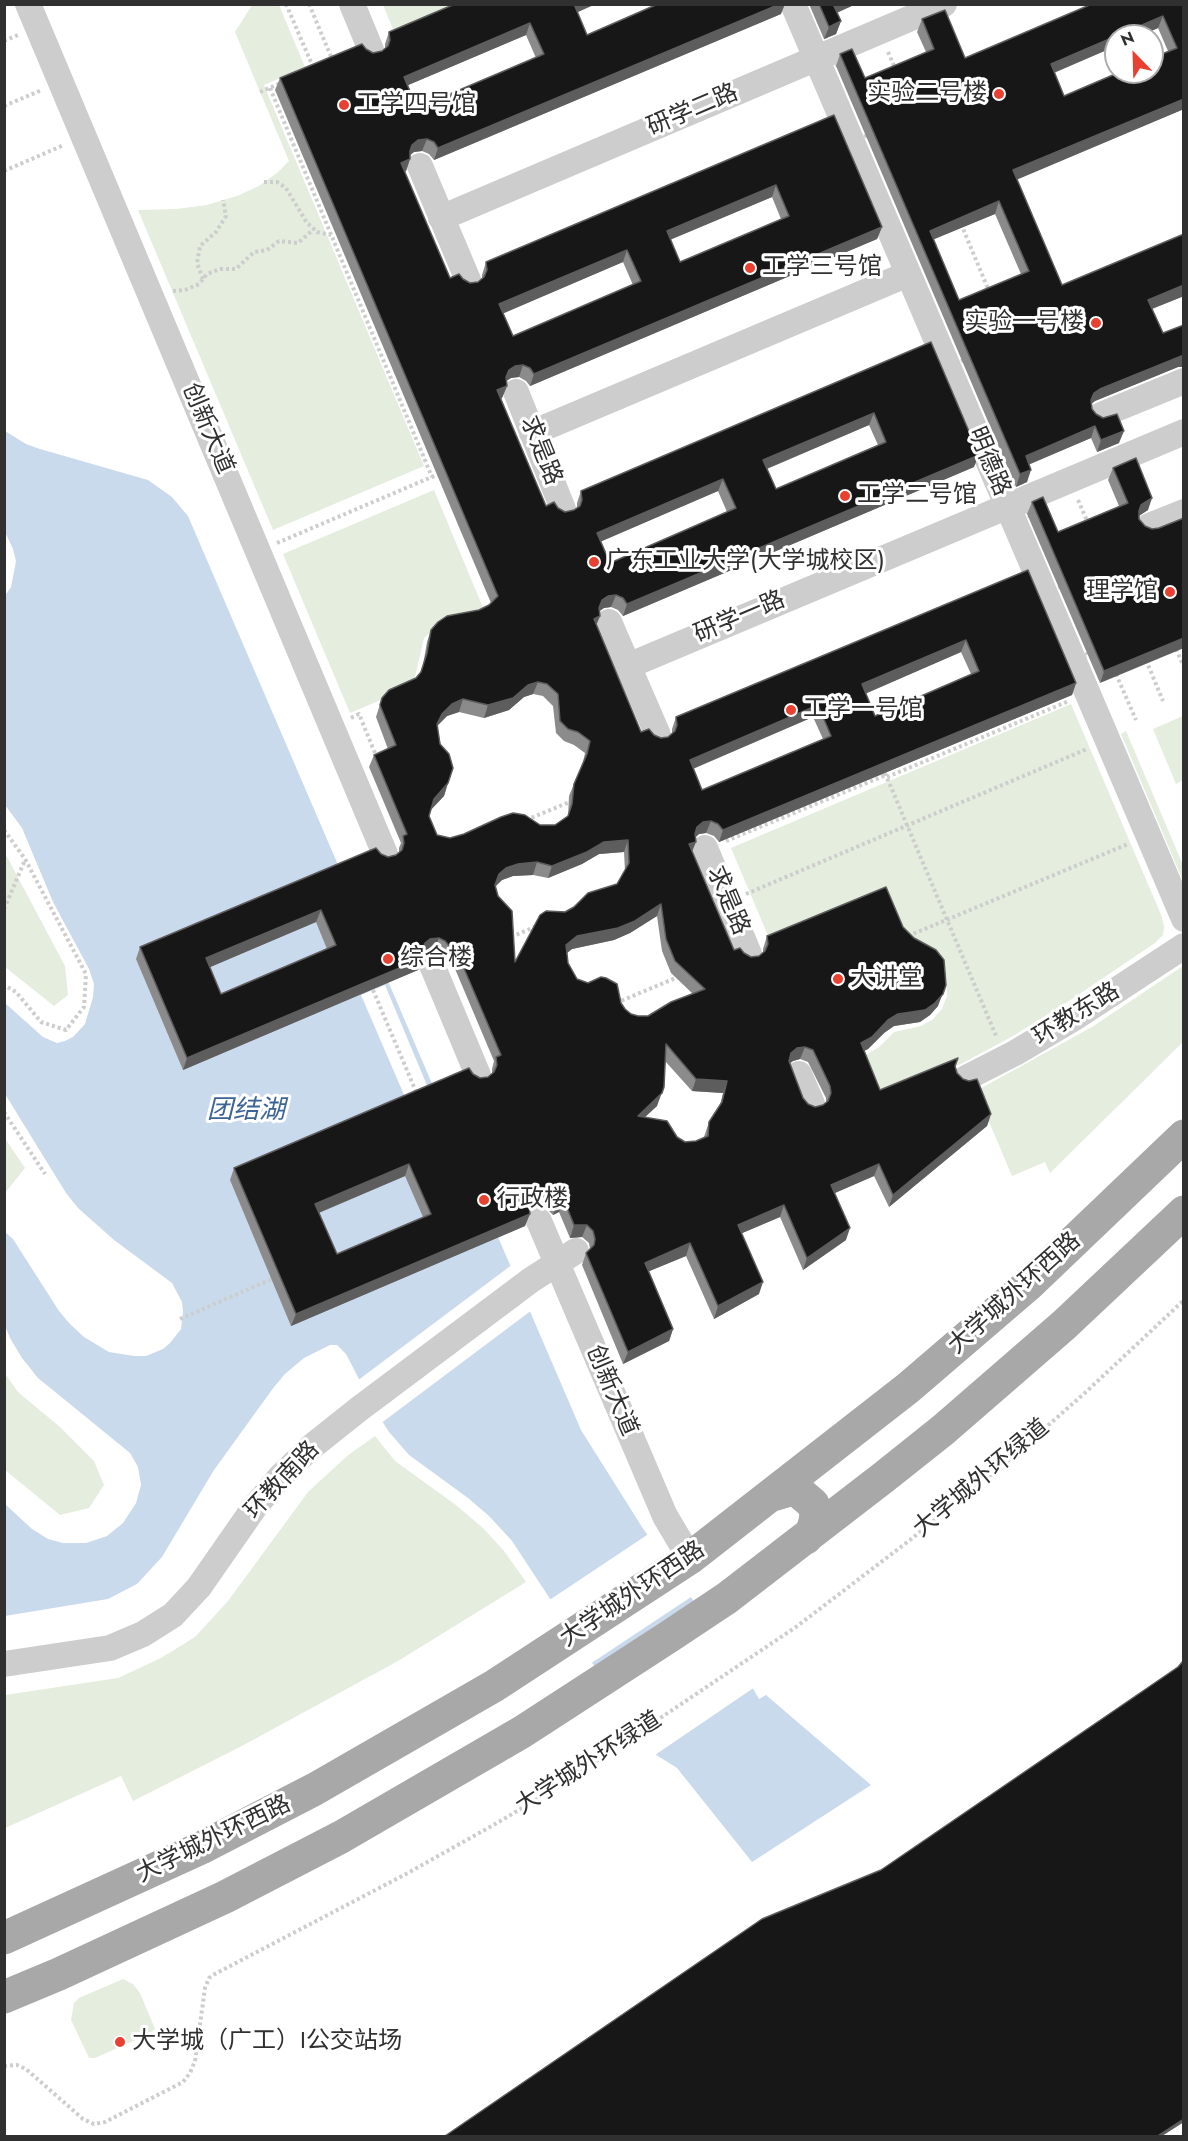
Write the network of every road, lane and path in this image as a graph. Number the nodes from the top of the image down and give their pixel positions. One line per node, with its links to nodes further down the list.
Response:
1 (28, 4): 106 (lane, 创新大道)
2 (286, 4): 18 (path)
3 (309, 4): 17 (path, bridge)
4 (352, 4): 14 (lane)
5 (793, 4): 15 (lane, 明德路)
6 (912, 4): 13 (path, bridge)
7 (920, 4): 11 (path, bridge)
8 (944, 4): 12 (lane, 研学二路)
9 (820, 25): 20 (path, bridge)
10 (828, 26): 16 (path, bridge)
11 (929, 26)
12 (880, 32): 15 (lane, 研学二路); 19 (path)
13 (925, 36)
14 (371, 50)
15 (816, 58): 38 (lane, 研学二路); 43 (lane, 明德路)
16 (842, 58)
17 (324, 65)
18 (314, 70)
19 (897, 72)
20 (843, 77)
21 (292, 79): 23 (path)
22 (49, 87): 27 (path)
23 (270, 88): 24 (path); 26 (path)
24 (261, 92)
25 (280, 93): 26 (path)
26 (273, 96): 42 (path)
27 (4, 106)
28 (72, 142): 32 (path)
29 (871, 144): 30 (path, bridge)
30 (841, 147)
31 (420, 166): 38 (lane)
32 (4, 171)
33 (264, 182): 41 (path)
34 (223, 200): 44 (path)
35 (896, 203): 37 (path, bridge)
36 (906, 207): 40 (path, bridge)
37 (900, 214)
38 (441, 218): 45 (lane)
39 (959, 219): 47 (path)
40 (874, 221)
41 (314, 229): 42 (path); 44 (path)
42 (331, 235): 49 (path)
43 (908, 274): 58 (lane); 69 (lane, 明德路)
44 (203, 279): 46 (path)
45 (468, 280)
46 (168, 289)
47 (990, 293)
48 (377, 324): 49 (path)
49 (370, 327): 66 (path)
50 (966, 368): 51 (path, bridge)
51 (938, 371)
52 (1184, 381): 54 (lane)
53 (516, 392): 58 (lane, 求是路)
54 (1101, 415)
55 (991, 426): 59 (path, bridge)
56 (1001, 430): 62 (path, bridge)
57 (1184, 432): 67 (lane, 研学一路)
58 (532, 433): 71 (lane, 求是路)
59 (995, 437)
60 (1098, 441): 68 (path, bridge)
61 (1106, 442): 65 (path, bridge)
62 (968, 443)
63 (448, 470): 66 (path)
64 (1020, 474): 70 (path, bridge)
65 (1120, 475)
66 (432, 477): 76 (path)
67 (1069, 479): 69 (lane, 研学一路); 75 (path)
68 (1117, 485)
69 (1010, 493): 73 (path, bridge); 89 (lane, 研学一路); 92 (lane, 明德路)
70 (1034, 507)
71 (564, 509)
72 (1184, 512): 74 (lane)
73 (1033, 525)
74 (1149, 526)
75 (1091, 532)
76 (271, 545)
77 (4, 558): 78 (path)
78 (4, 566)
79 (1056, 580): 80 (path)
80 (1059, 586): 81 (path, bridge); 82 (path, bridge)
81 (1063, 596)
82 (1034, 598)
83 (609, 622): 89 (lane)
84 (1173, 642): 90 (path)
85 (1084, 646): 87 (path, bridge)
86 (1145, 659): 93 (path)
87 (1078, 660)
88 (1101, 663): 92 (path, bridge)
89 (628, 666): 96 (lane)
90 (1184, 667)
91 (1114, 670): 95 (path)
92 (1077, 685): 97 (lane, 明德路); 99 (path)
93 (1163, 701)
94 (359, 714): 98 (path)
95 (1136, 720)
96 (658, 735)
97 (1107, 741): 102 (path); 104 (lane, 明德路)
98 (379, 763)
99 (886, 775): 102 (path); 105 (path)
100 (574, 800): 101 (path)
101 (522, 822)
102 (908, 826): 108 (path); 111 (path)
103 (4, 830): 107 (path)
104 (1148, 836): 110 (lane, 明德路); 111 (path)
105 (715, 845): 116 (lane, 求是路)
106 (385, 854)
107 (25, 859): 109 (path); 119 (path)
108 (750, 892)
109 (4, 909)
110 (1184, 919)
111 (947, 920): 114 (path); 122 (path)
112 (541, 924): 113 (path)
113 (509, 938)
114 (899, 939)
115 (1184, 946): 125 (lane, 环教东路)
116 (749, 954)
117 (432, 965): 124 (lane)
118 (683, 975): 121 (path)
119 (4, 985)
120 (373, 990): 126 (path)
121 (612, 1005)
122 (996, 1034)
123 (800, 1074): 127 (lane)
124 (478, 1075)
125 (966, 1078)
126 (420, 1100)
127 (812, 1104)
128 (4, 1112): 130 (path)
129 (1184, 1136): 137 (main road, 大学城外环西路)
130 (45, 1174)
131 (1184, 1212): 138 (main road)
132 (539, 1221): 133 (lane, 创新大道)
133 (557, 1262): 139 (lane, 创新大道); 140 (lane, 环教南路)
134 (272, 1279): 136 (path)
135 (1184, 1300): 143 (path, 大学城外环绿道)
136 (180, 1319)
137 (773, 1495): 138 (main road); 139 (main road, 大学城外环西路)
138 (806, 1538): 142 (main road)
139 (690, 1558): 141 (main road, 大学城外环西路)
140 (4, 1664)
141 (4, 1938)
142 (4, 1997)
143 (4, 2066)

